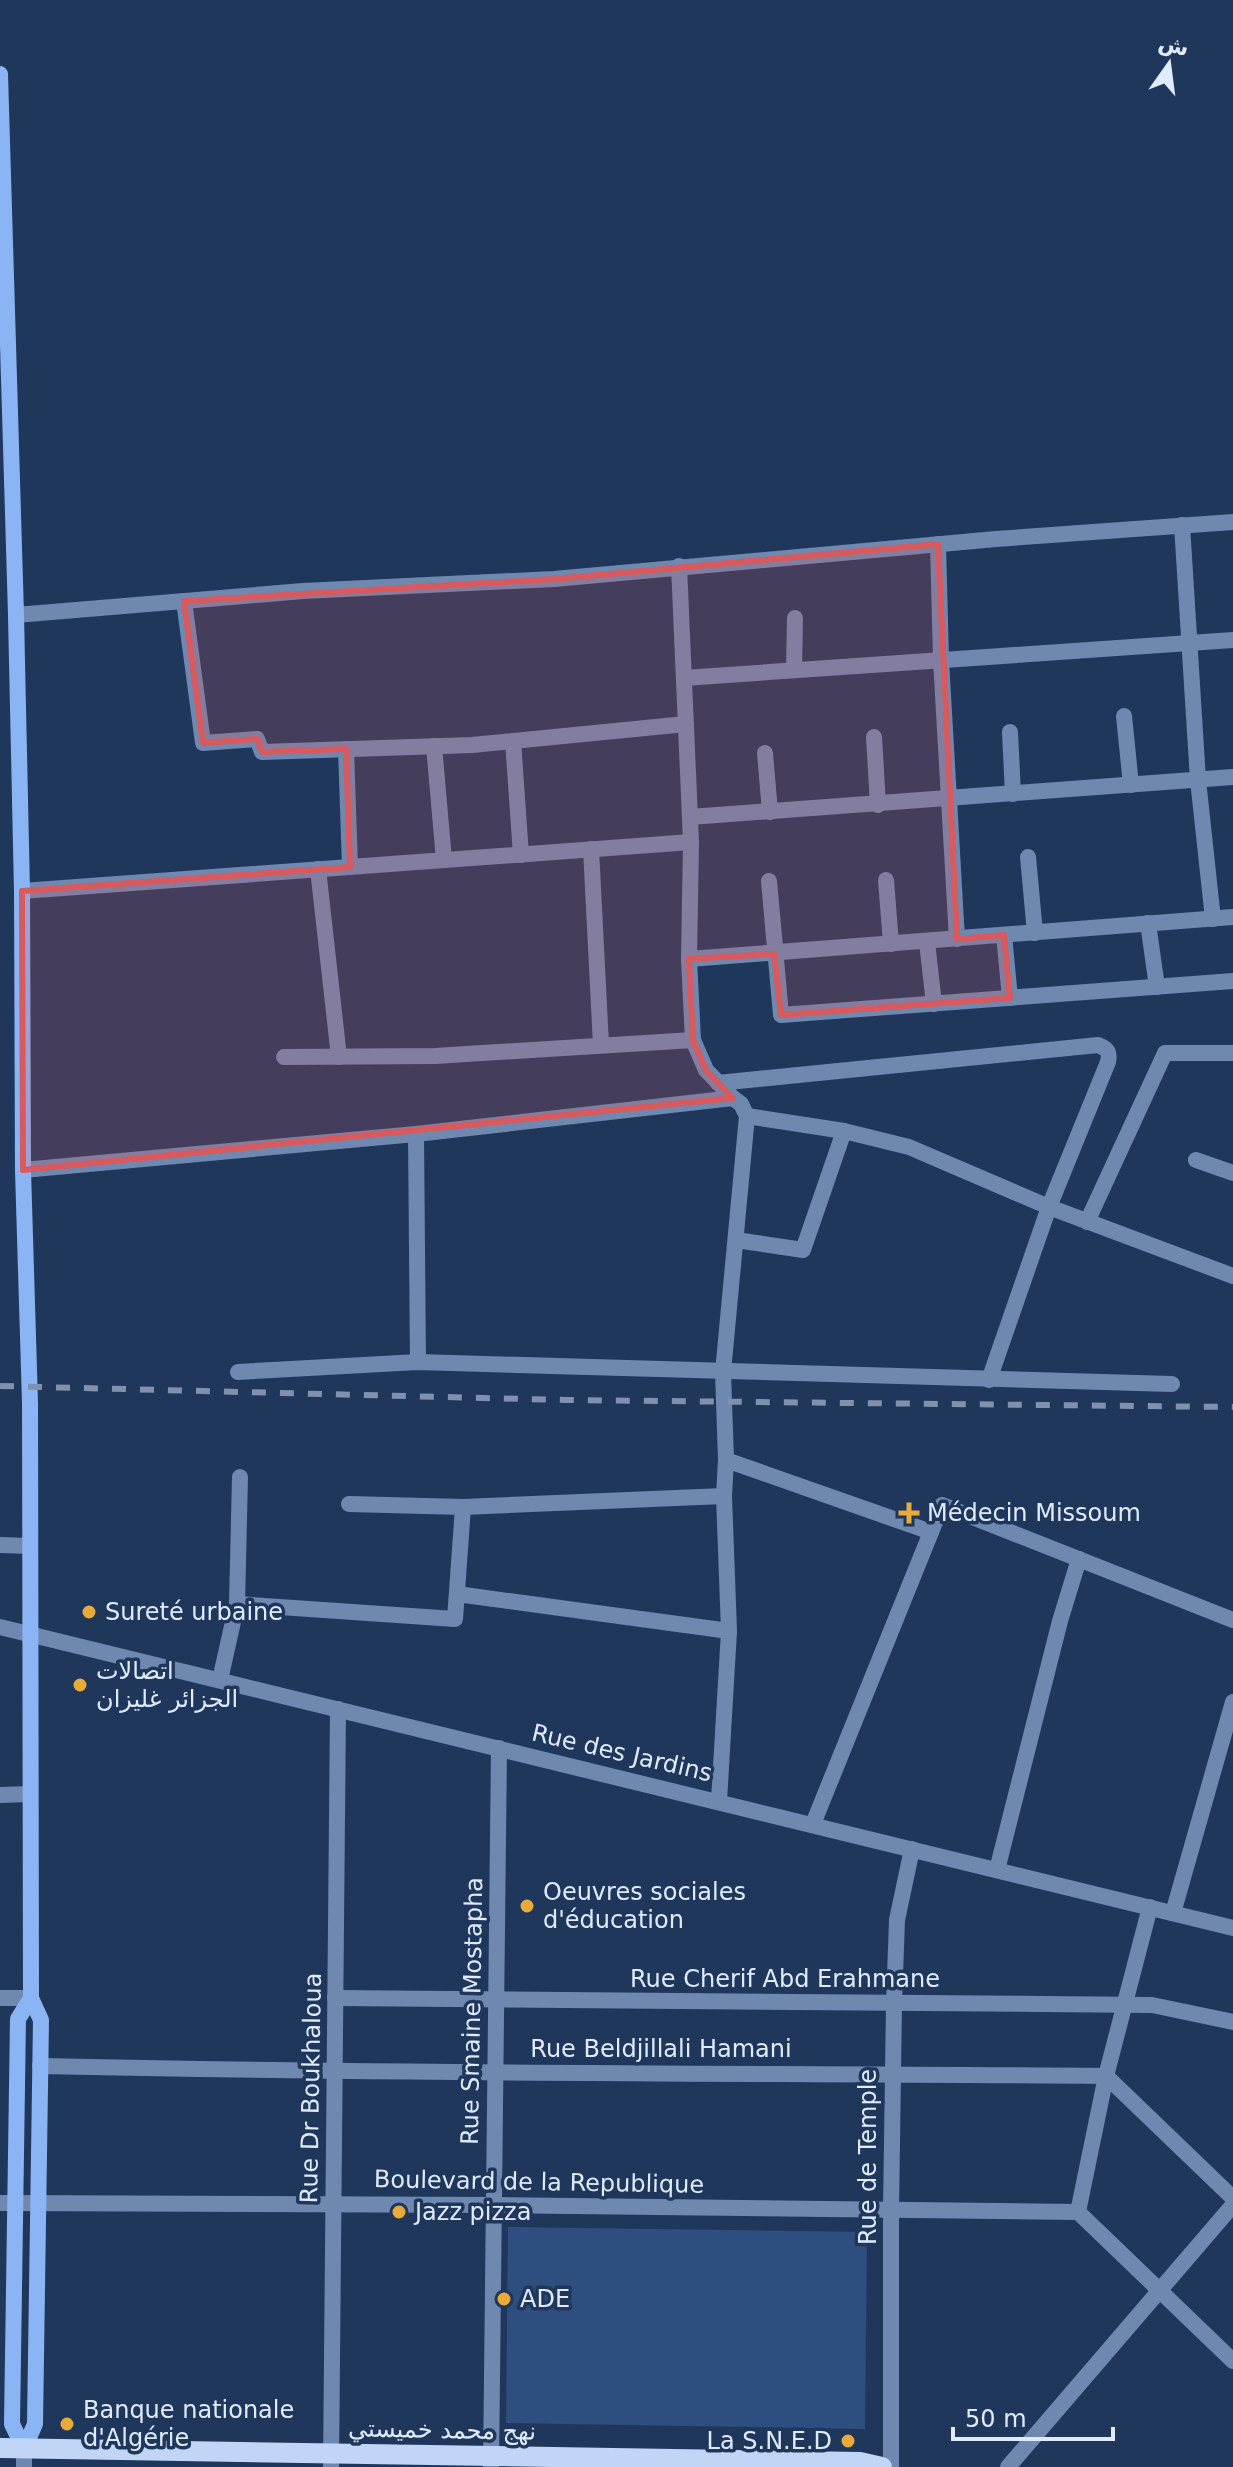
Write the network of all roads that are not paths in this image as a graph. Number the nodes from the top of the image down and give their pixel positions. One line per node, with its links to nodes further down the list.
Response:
1 (0, 74): 7 (street)
2 (1233, 522): 3 (street)
3 (1182, 525): 4 (street); 10 (street)
4 (938, 544): 5 (street); 11 (street)
5 (679, 566): 6 (street); 13 (street)
6 (184, 601): 7 (street); 20 (street)
7 (16, 615): 39 (street)
8 (795, 618): 12 (street)
9 (1233, 640): 10 (street)
10 (1188, 643): 11 (street); 23 (street)
11 (941, 660): 12 (street); 26 (street)
12 (794, 670): 13 (street)
13 (684, 678): 15 (street)
14 (1124, 716): 24 (street)
15 (686, 724): 18 (street); 29 (street)
16 (1010, 732): 25 (street)
17 (874, 737): 27 (street)
18 (513, 741): 19 (street); 32 (street)
19 (434, 746): 20 (street); 34 (street)
20 (346, 749): 35 (street)
21 (765, 753): 28 (street)
22 (1233, 777): 23 (street)
23 (1198, 780): 24 (street); 41 (street)
24 (1131, 785): 25 (street)
25 (1013, 794): 26 (street)
26 (948, 799): 27 (street); 45 (street)
27 (878, 805): 28 (street)
28 (770, 812): 29 (street)
29 (690, 817): 30 (street)
30 (691, 842): 31 (street); 49 (street)
31 (591, 849): 32 (street); 55 (street)
32 (521, 855): 34 (street)
33 (1028, 857): 43 (street)
34 (444, 860): 35 (street)
35 (350, 867): 36 (street)
36 (318, 869): 39 (street); 58 (street)
37 (886, 880): 47 (street)
38 (769, 881): 48 (street)
39 (22, 891): 65 (street)
40 (1233, 917): 41 (street)
41 (1213, 919): 42 (street)
42 (1148, 923): 43 (street); 51 (street)
43 (1035, 933): 44 (street)
44 (1004, 935): 45 (street); 52 (street)
45 (957, 939): 46 (street)
46 (927, 942): 47 (street); 53 (street)
47 (891, 944): 48 (street)
48 (774, 954): 49 (street); 53 (street)
49 (689, 959): 54 (street)
50 (1233, 981): 51 (street)
51 (1157, 987): 52 (street)
52 (1010, 998): 53 (street)
53 (934, 1004)
54 (693, 1040): 55 (street); 59 (street)
55 (601, 1045): 58 (street)
56 (1233, 1053): 68 (street)
57 (284, 1057): 58 (street)
58 (339, 1057)
59 (718, 1083): 60 (street); 67 (street)
60 (733, 1098): 61 (street); 63 (street)
61 (747, 1116): 62 (street); 69 (street)
62 (844, 1131): 67 (street); 69 (street)
63 (416, 1134): 65 (street); 71 (street)
64 (1196, 1160): 66 (street)
65 (23, 1170): 83 (street)
66 (1233, 1173)
67 (1049, 1207): 68 (street); 74 (street)
68 (1087, 1222): 70 (street)
69 (736, 1240): 73 (street)
70 (1233, 1276)
71 (418, 1362): 72 (street); 73 (street)
72 (238, 1372)
73 (723, 1372): 74 (street); 76 (street)
74 (989, 1380): 75 (street)
75 (1172, 1384)
76 (726, 1460): 78 (street); 81 (street)
77 (240, 1477): 86 (street)
78 (724, 1496): 80 (street); 89 (street)
79 (349, 1504): 80 (street)
80 (463, 1507): 85 (street)
81 (931, 1532): 84 (street); 98 (street)
82 (0, 1545): 83 (street)
83 (30, 1546): 90 (street)
84 (1079, 1559): 87 (street); 100 (street)
85 (457, 1594): 86 (street); 89 (street)
86 (237, 1604): 91 (street)
87 (1233, 1620)
88 (0, 1627): 90 (street, Rue des Jardins)
89 (729, 1631): 97 (street)
90 (30, 1634): 91 (street, Rue des Jardins); 95 (street)
91 (220, 1680): 93 (street, Rue des Jardins)
92 (1233, 1702): 102 (street)
93 (338, 1709): 94 (street, Rue des Jardins); 106 (street, Rue Dr Boukhaloua)
94 (499, 1748): 97 (street, Rue des Jardins); 107 (street, Rue Smaine Mostapha)
95 (30, 1794): 96 (street); 105 (street)
96 (0, 1795)
97 (719, 1801): 98 (street, Rue des Jardins)
98 (813, 1824): 99 (street, Rue des Jardins)
99 (912, 1849): 100 (street, Rue des Jardins); 108 (street, Rue de Temple)
100 (997, 1870): 101 (street, Rue des Jardins)
101 (1150, 1907): 102 (street, Rue des Jardins); 109 (street)
102 (1173, 1913): 103 (street, Rue des Jardins)
103 (1233, 1928)
104 (0, 1998): 105 (street)
105 (31, 1998): 111 (street); 117 (street)
106 (335, 1998): 107 (street, Rue Cherif Abd Erahmane); 113 (street, Rue Dr Boukhaloua)
107 (496, 2000): 108 (street, Rue Cherif Abd Erahmane); 112 (street, Rue Smaine Mostapha)
108 (894, 2004): 109 (street, Rue Cherif Abd Erahmane); 114 (street, Rue de Temple)
109 (1125, 2005): 110 (street, Rue Cherif Abd Erahmane); 115 (street)
110 (1233, 2022)
111 (40, 2066): 113 (street, Rue Beldjillali Hamani); 118 (street)
112 (495, 2071): 113 (street, Rue Beldjillali Hamani); 114 (street, Rue Beldjillali Hamani); 120 (street, Rue Smaine Mostapha)
113 (335, 2072): 119 (street, Rue Dr Boukhaloua)
114 (892, 2075): 115 (street, Rue Beldjillali Hamani); 122 (street, Rue de Temple)
115 (1106, 2076): 116 (street); 123 (street)
116 (1233, 2198)
117 (7, 2203): 118 (street, Boulevard de la Republique); 127 (street)
118 (39, 2204): 119 (street, Boulevard de la Republique); 127 (street)
119 (334, 2204): 120 (street, Boulevard de la Republique); 128 (street, Rue Dr Boukhaloua)
120 (494, 2205): 122 (street, Boulevard de la Republique); 129 (street, Rue Smaine Mostapha)
121 (1233, 2205): 124 (street)
122 (891, 2210): 123 (street, Boulevard de la Republique); 131 (street, Rue de Temple)
123 (1078, 2212): 124 (street)
124 (1161, 2292): 125 (street); 132 (street)
125 (1233, 2361)
126 (0, 2448): 127 (main road, نهج محمد خميستي)
127 (24, 2458): 128 (main road, نهج محمد خميستي)
128 (331, 2461): 129 (main road, نهج محمد خميستي)
129 (491, 2461): 130 (main road, نهج محمد خميستي)
130 (882, 2467)
131 (891, 2467)
132 (1008, 2467)

